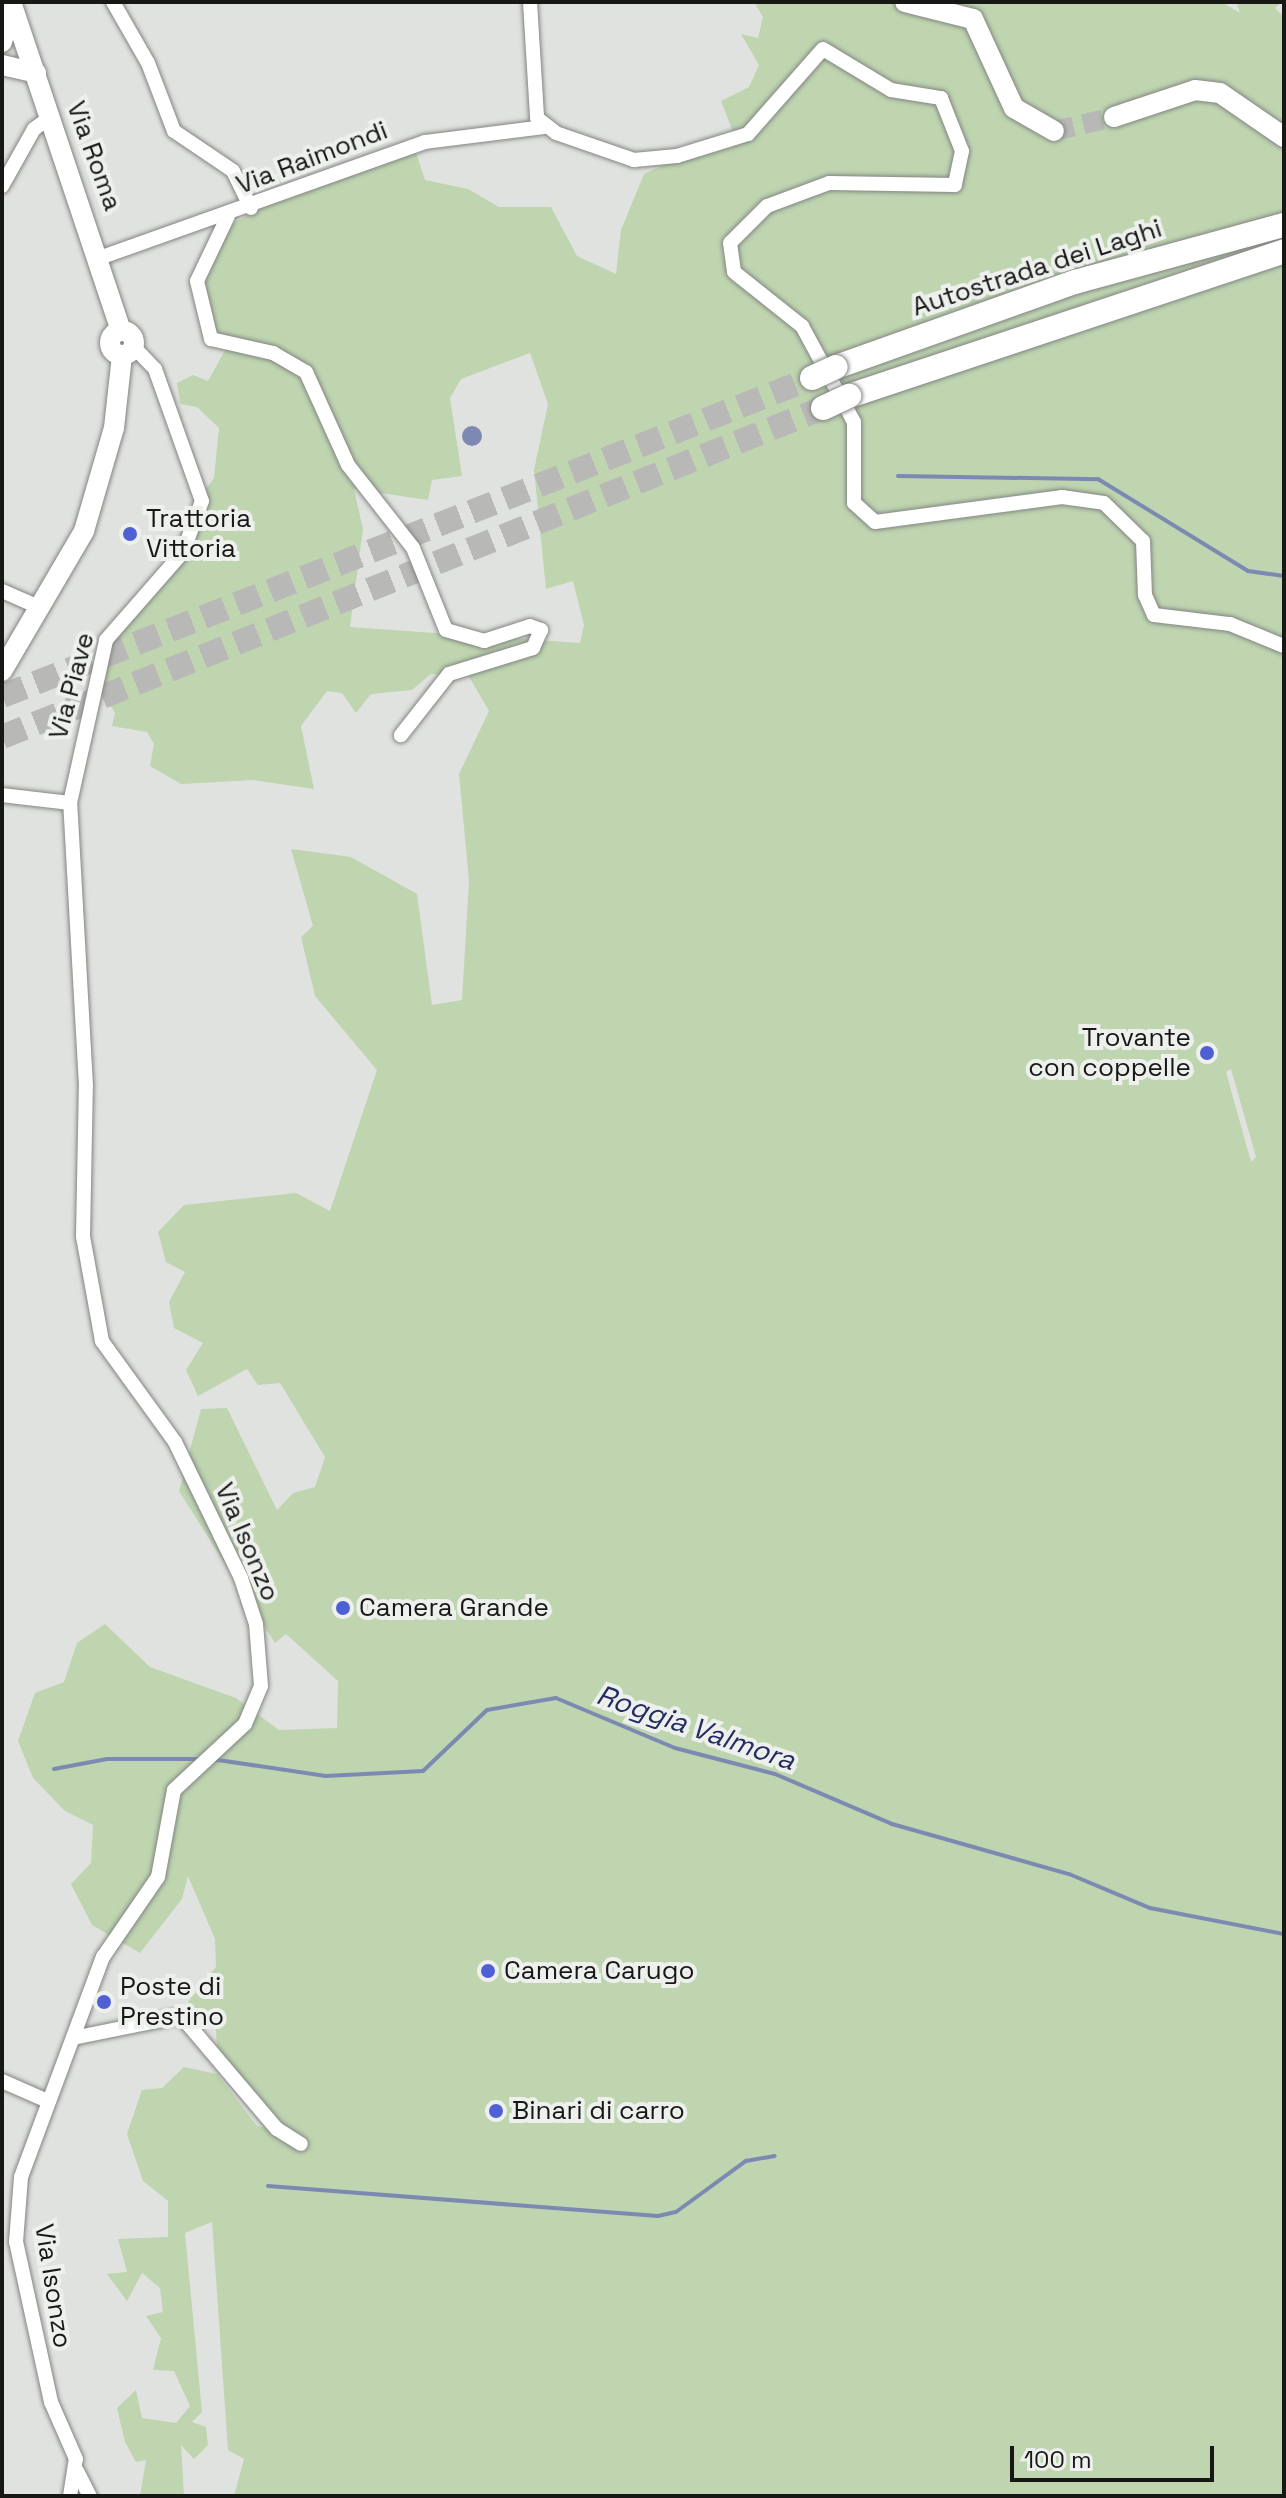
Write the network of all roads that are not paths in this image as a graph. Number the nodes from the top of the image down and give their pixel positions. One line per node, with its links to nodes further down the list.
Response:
1 (11, 2): 5 (main road); 7 (main road, Via Roma)
2 (113, 2): 14 (street)
3 (530, 2): 10 (street)
4 (905, 2): 11 (main road)
5 (2, 42)
6 (2, 65): 7 (main road)
7 (36, 73): 8 (main road, Via Roma)
8 (52, 116): 13 (street); 18 (main road, Via Roma)
9 (1114, 117): 12 (main road)
10 (543, 127): 14 (street, Via Raimondi); 24 (street)
11 (1054, 131)
12 (1284, 137)
13 (2, 186)
14 (251, 208): 15 (street, Via Raimondi)
15 (228, 216): 18 (street, Via Raimondi); 26 (street)
16 (1284, 225): 20 (highway, Autostrada dei Laghi, bridge)
17 (1284, 251): 21 (highway, bridge)
18 (102, 257): 19 (main road, Via Roma)
19 (128, 351): 23 (main road); 28 (street, Via Piave)
20 (812, 378)
21 (823, 408)
22 (2, 591): 23 (street)
23 (41, 608): 25 (main road)
24 (1284, 646)
25 (2, 671)
26 (401, 735)
27 (2, 795): 28 (street)
28 (70, 803): 29 (street, Via Piave)
29 (86, 1086): 30 (street, Via Isonzo)
30 (73, 2038): 32 (street, Via Isonzo); 33 (street)
31 (2, 2081): 32 (street)
32 (45, 2100): 34 (street, Via Isonzo)
33 (301, 2144)
34 (77, 2471): 35 (street); 36 (street, Via Isonzo)
35 (70, 2496)
36 (90, 2496)

